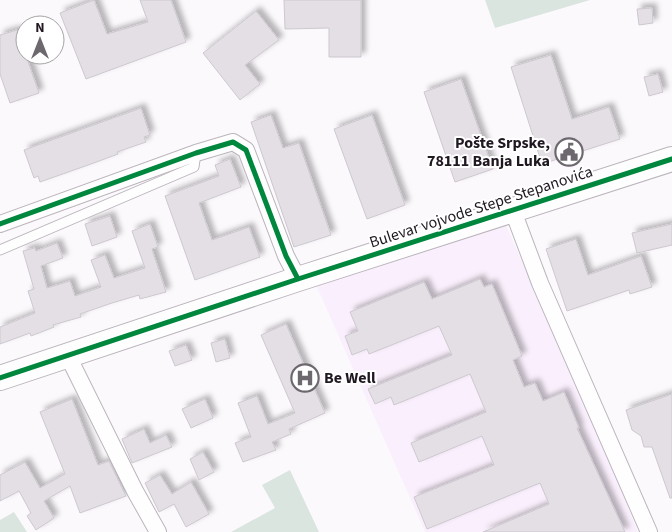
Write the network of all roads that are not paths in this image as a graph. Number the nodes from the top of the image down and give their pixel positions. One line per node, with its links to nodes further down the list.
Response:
1 (196, 153): 4 (street); 5 (lane); 6 (street)
2 (672, 159): 3 (street, Bulevar vojvode Stepe Stepanovića)
3 (513, 211): 6 (street, Bulevar vojvode Stepe Stepanovića); 10 (street)
4 (0, 224)
5 (0, 250)
6 (298, 279): 7 (street, Bulevar vojvode Stepe Stepanovića)
7 (68, 356): 8 (street, Bulevar vojvode Stepe Stepanovića); 9 (street)
8 (0, 378)
9 (158, 532)
10 (649, 532)

